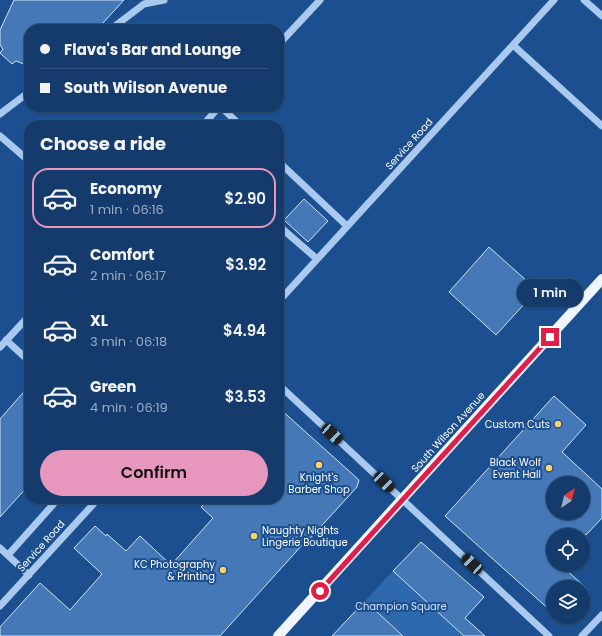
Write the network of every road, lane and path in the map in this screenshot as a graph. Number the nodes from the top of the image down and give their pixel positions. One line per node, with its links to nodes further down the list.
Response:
1 (164, 0): 6 (street)
2 (320, 0): 7 (street)
3 (554, 0): 8 (street, Service Road)
4 (584, 0): 5 (street)
5 (602, 16)
6 (118, 24)
7 (284, 39)
8 (513, 45): 15 (street); 19 (street, Service Road)
9 (24, 96): 12 (street)
10 (215, 112): 13 (street)
11 (226, 112): 14 (street)
12 (0, 114)
13 (208, 120)
14 (234, 120)
15 (602, 126)
16 (0, 136): 17 (street)
17 (24, 157)
18 (284, 167): 19 (street)
19 (347, 226): 21 (street, Service Road)
20 (284, 230): 21 (street)
21 (317, 259): 23 (street, Service Road)
22 (602, 280): 29 (main road, South Wilson Avenue)
23 (284, 295)
24 (24, 321): 25 (street)
25 (6, 340): 26 (street); 27 (street)
26 (0, 347)
27 (24, 356)
28 (284, 391): 29 (street)
29 (402, 500): 37 (main road, South Wilson Avenue); 38 (street)
30 (54, 504): 33 (street)
31 (93, 504): 34 (street, Service Road)
32 (0, 548): 33 (street)
33 (8, 556): 34 (street)
34 (29, 575): 35 (street, Service Road)
35 (0, 606)
36 (602, 615): 39 (street)
37 (278, 636)
38 (549, 636)
39 (582, 636)

